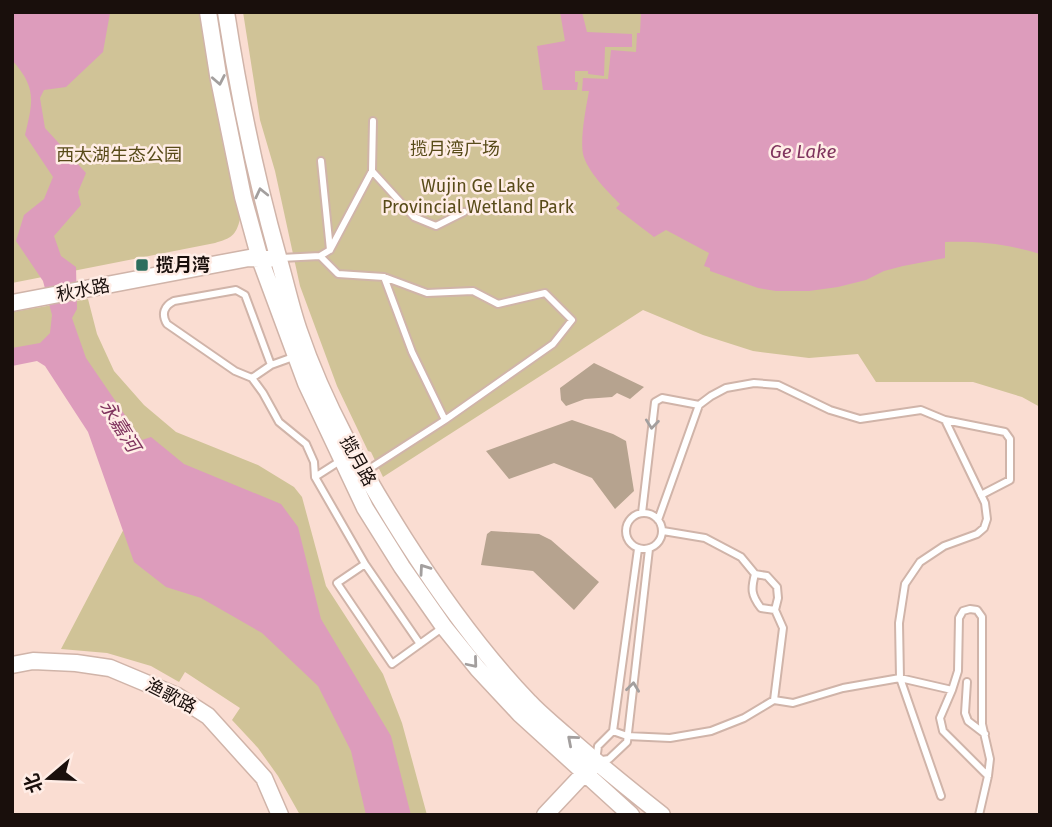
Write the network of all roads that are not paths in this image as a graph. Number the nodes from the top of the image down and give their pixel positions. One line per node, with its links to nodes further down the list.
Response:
1 (208, 12): 9 (street, 揽月路, one-way to 9)
2 (226, 12): 10 (street, 揽月路, one-way to 2)
3 (373, 121): 5 (lane)
4 (321, 161): 7 (lane)
5 (372, 171): 6 (lane); 7 (lane)
6 (464, 212)
7 (330, 250): 8 (lane)
8 (320, 256): 10 (lane); 11 (lane)
9 (260, 259): 10 (street, 秋水路); 12 (street, 秋水路); 13 (street, 揽月路)
10 (278, 259): 20 (street, 揽月路)
11 (384, 277): 17 (lane); 17 (lane)
12 (12, 303)
13 (296, 356): 14 (lane); 19 (street, 揽月路)
14 (271, 365): 15 (lane); 15 (lane)
15 (252, 378): 21 (lane)
16 (699, 405): 18 (lane); 23 (lane, one-way to 23); 24 (lane)
17 (444, 420): 20 (lane)
18 (945, 420): 22 (lane); 22 (lane)
19 (341, 460): 21 (lane); 31 (street, 揽月路)
20 (364, 472): 41 (street, 揽月路, one-way to 20)
21 (316, 477): 28 (lane)
22 (981, 495): 34 (lane)
23 (642, 513): 24 (lane); 26 (lane)
24 (658, 520): 25 (lane)
25 (663, 531): 27 (lane); 29 (lane)
26 (638, 548): 27 (lane); 38 (lane)
27 (649, 549): 40 (lane, one-way to 27)
28 (365, 564): 32 (lane); 32 (lane)
29 (755, 574): 30 (lane); 30 (lane)
30 (775, 610): 37 (lane)
31 (444, 627): 32 (lane); 41 (street, 揽月路, one-way to 41)
32 (420, 644)
33 (12, 665): 44 (street, 渔歌路)
34 (900, 678): 36 (lane); 37 (lane); 43 (lane)
35 (967, 682): 39 (lane)
36 (952, 690): 39 (lane); 42 (lane)
37 (774, 700): 40 (lane)
38 (613, 732): 40 (lane); 41 (lane)
39 (985, 734): 42 (lane)
40 (627, 736): 41 (lane)
41 (590, 767): 45 (street); 46 (street, 揽月路); 47 (street, 揽月路)
42 (988, 776): 48 (lane)
43 (940, 796)
44 (280, 815)
45 (545, 815)
46 (631, 815)
47 (662, 815)
48 (979, 815)

